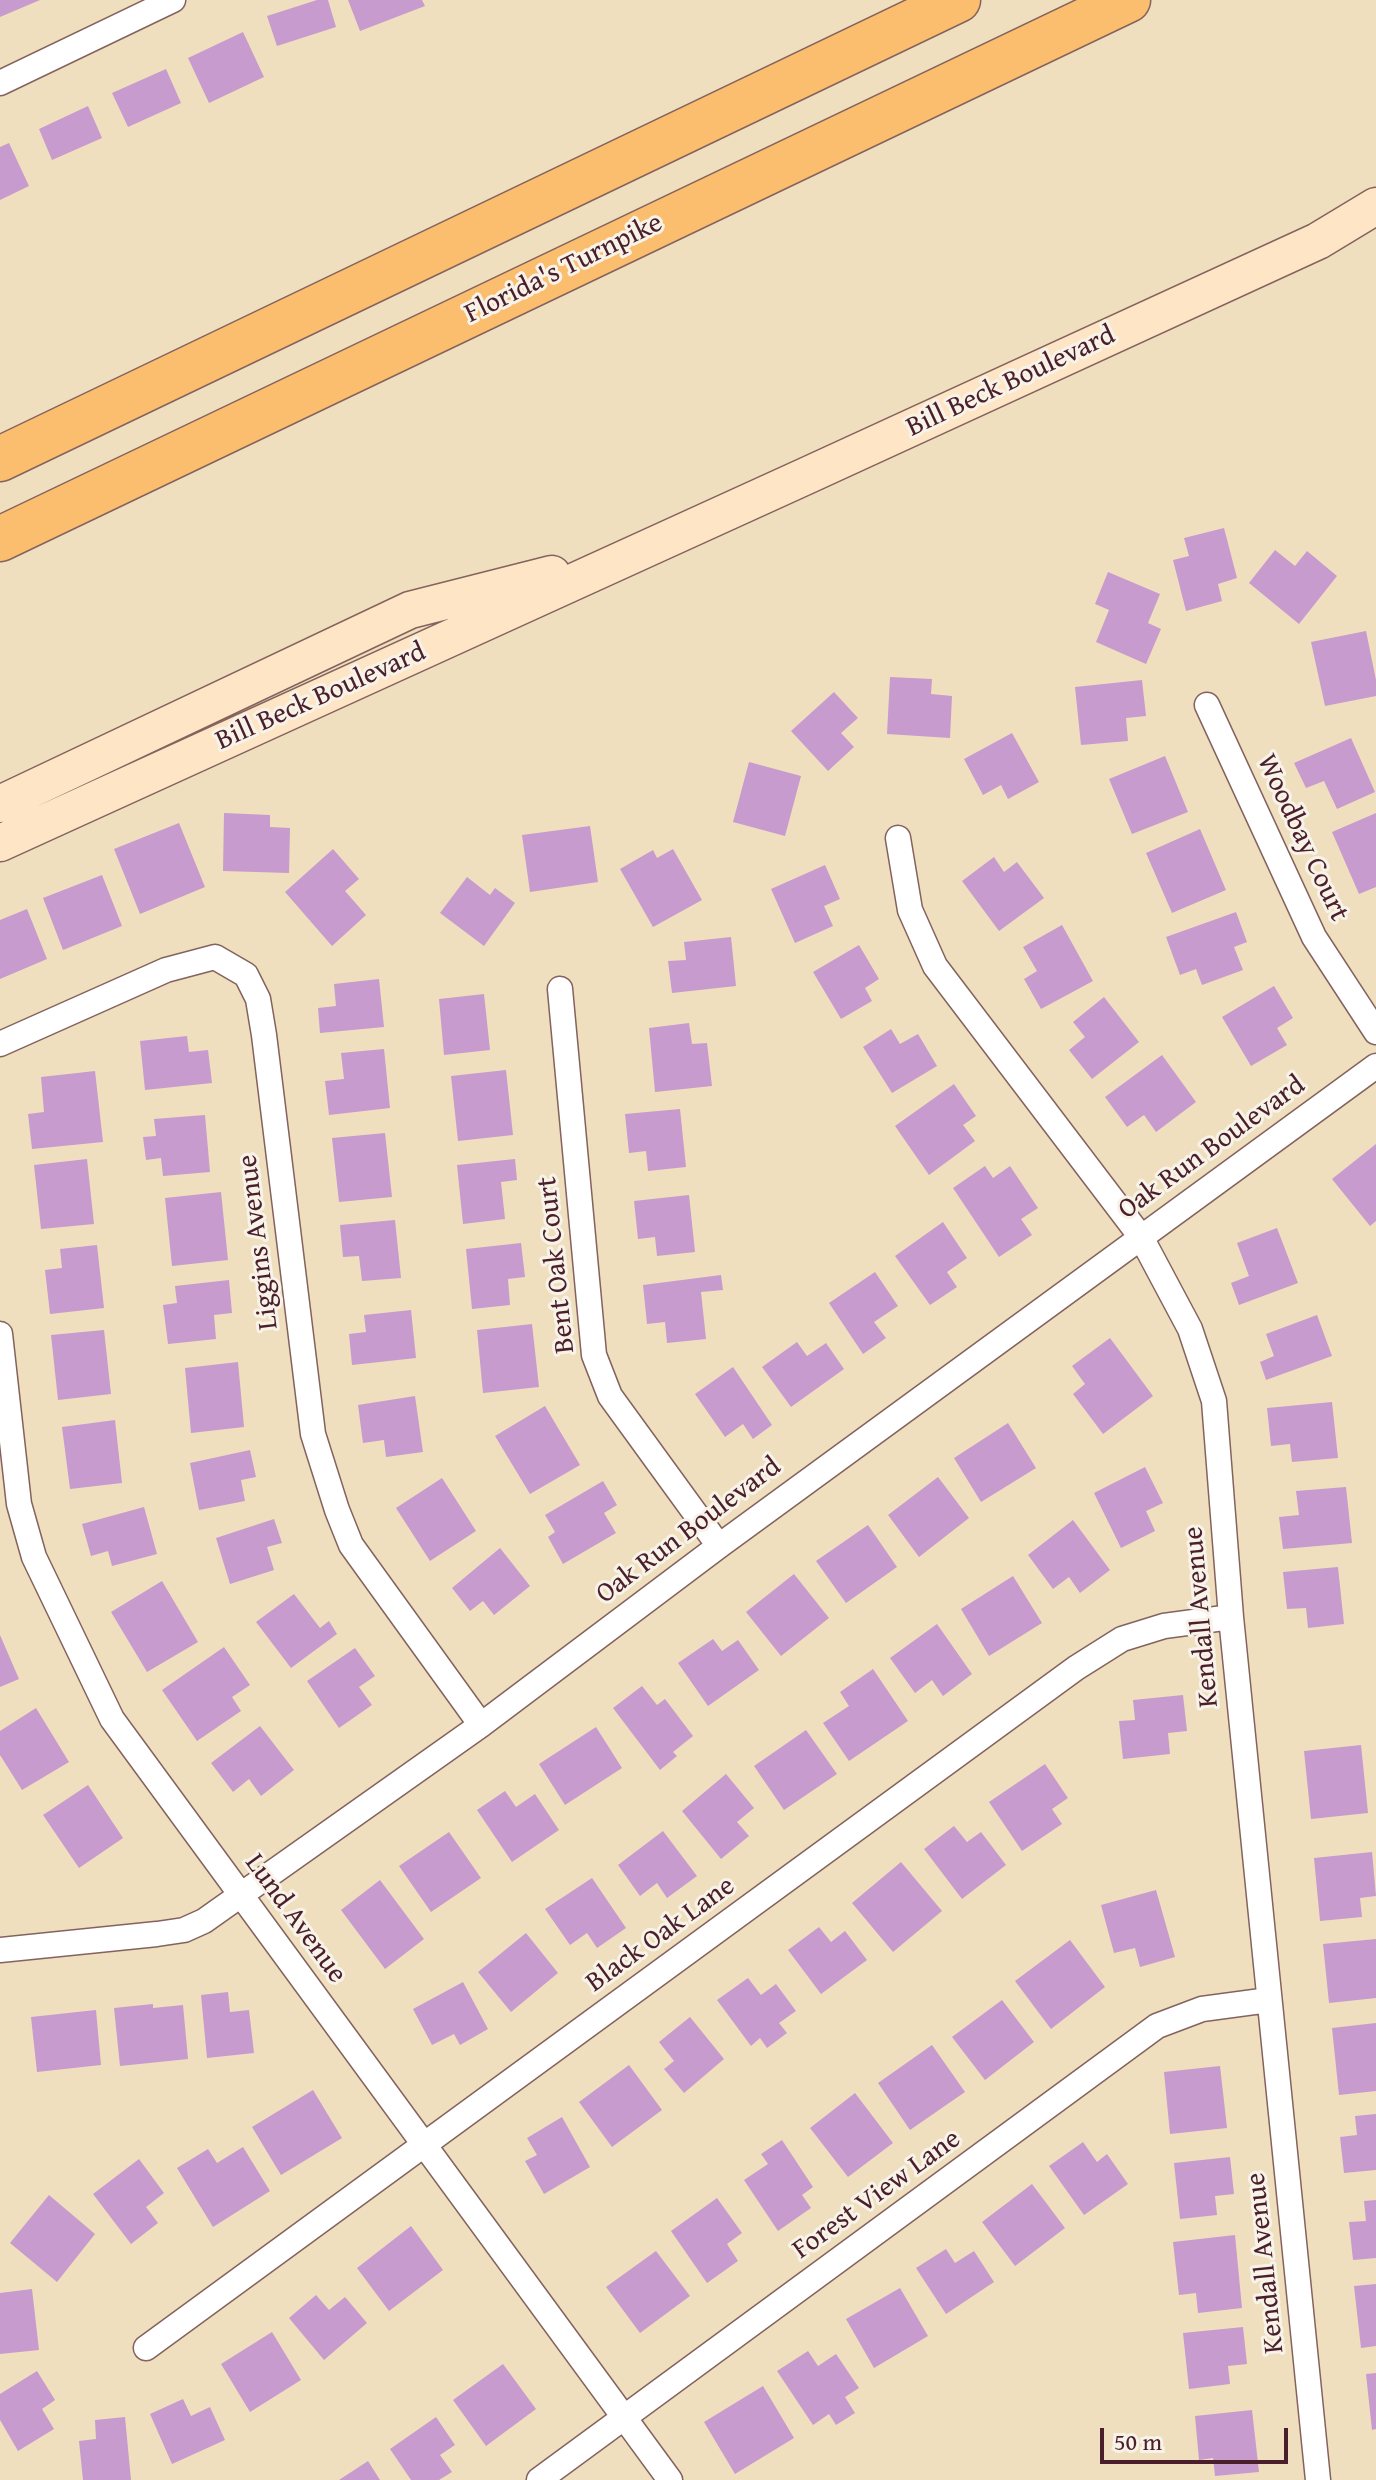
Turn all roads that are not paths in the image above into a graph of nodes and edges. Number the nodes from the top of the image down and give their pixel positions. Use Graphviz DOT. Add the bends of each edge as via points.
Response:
graph roads {
  1 [pos="173,0"];
  2 [pos="958,0"];
  3 [pos="1128,0"];
  4 [pos="123,11"];
  5 [pos="0,83"];
  6 [pos="1376,206"];
  7 [pos="0,459"];
  8 [pos="0,539"];
  9 [pos="643,551"];
  10 [pos="1207,705"];
  11 [pos="0,804"];
  12 [pos="898,838"];
  13 [pos="0,843"];
  14 [pos="560,989"];
  15 [pos="1376,1032"];
  16 [pos="0,1044"];
  17 [pos="1376,1066"];
  18 [pos="1141,1237"];
  19 [pos="0,1334"];
  20 [pos="719,1546"];
  21 [pos="1231,1617"];
  22 [pos="481,1725"];
  23 [pos="241,1896"];
  24 [pos="0,1950"];
  25 [pos="1269,2000"];
  26 [pos="424,2147"];
  27 [pos="146,2348"];
  28 [pos="624,2418"];
  29 [pos="539,2480"];
  30 [pos="670,2480"];
  31 [pos="1318,2480"];
  1 -- 4 [label="street"];
  2 -- 7 [label="highway"];
  3 -- 8 [label="highway, Florida's Turnpike"];
  4 -- 5 [label="street"];
  6 -- 9 [label="street, Bill Beck Boulevard" via="1318,241"];
  9 -- 11 [label="street, Bill Beck Boulevard" via="410,610"];
  9 -- 13 [label="street, Bill Beck Boulevard"];
  10 -- 15 [label="street, Woodbay Court" via="1314,937"];
  12 -- 18 [label="street, Kendall Avenue" via="910,910 935,966"];
  14 -- 20 [label="street, Bent Oak Court" via="594,1355 610,1396"];
  16 -- 22 [label="street, Liggins Avenue" via="166,970 215,957 246,975 258,999 264,1035 313,1434 351,1545"];
  17 -- 18 [label="street, Oak Run Boulevard"];
  18 -- 20 [label="street, Oak Run Boulevard"];
  18 -- 21 [label="street, Kendall Avenue" via="1190,1329 1214,1401"];
  19 -- 23 [label="street, Lund Avenue" via="19,1504 34,1557 112,1719"];
  20 -- 22 [label="street, Oak Run Boulevard"];
  21 -- 25 [label="street, Kendall Avenue"];
  21 -- 26 [label="street, Black Oak Lane" via="1164,1626 1122,1639 1076,1668"];
  22 -- 23 [label="street, Oak Run Boulevard"];
  23 -- 24 [label="street, Oak Run Boulevard" via="184,1930"];
  23 -- 26 [label="street, Lund Avenue"];
  25 -- 28 [label="street, Forest View Lane" via="1202,2009 1157,2026"];
  25 -- 31 [label="street, Kendall Avenue"];
  26 -- 27 [label="street, Black Oak Lane"];
  26 -- 28 [label="street, Lund Avenue"];
  28 -- 29 [label="street, Forest View Lane"];
  28 -- 30 [label="street, Lund Avenue"];
}
